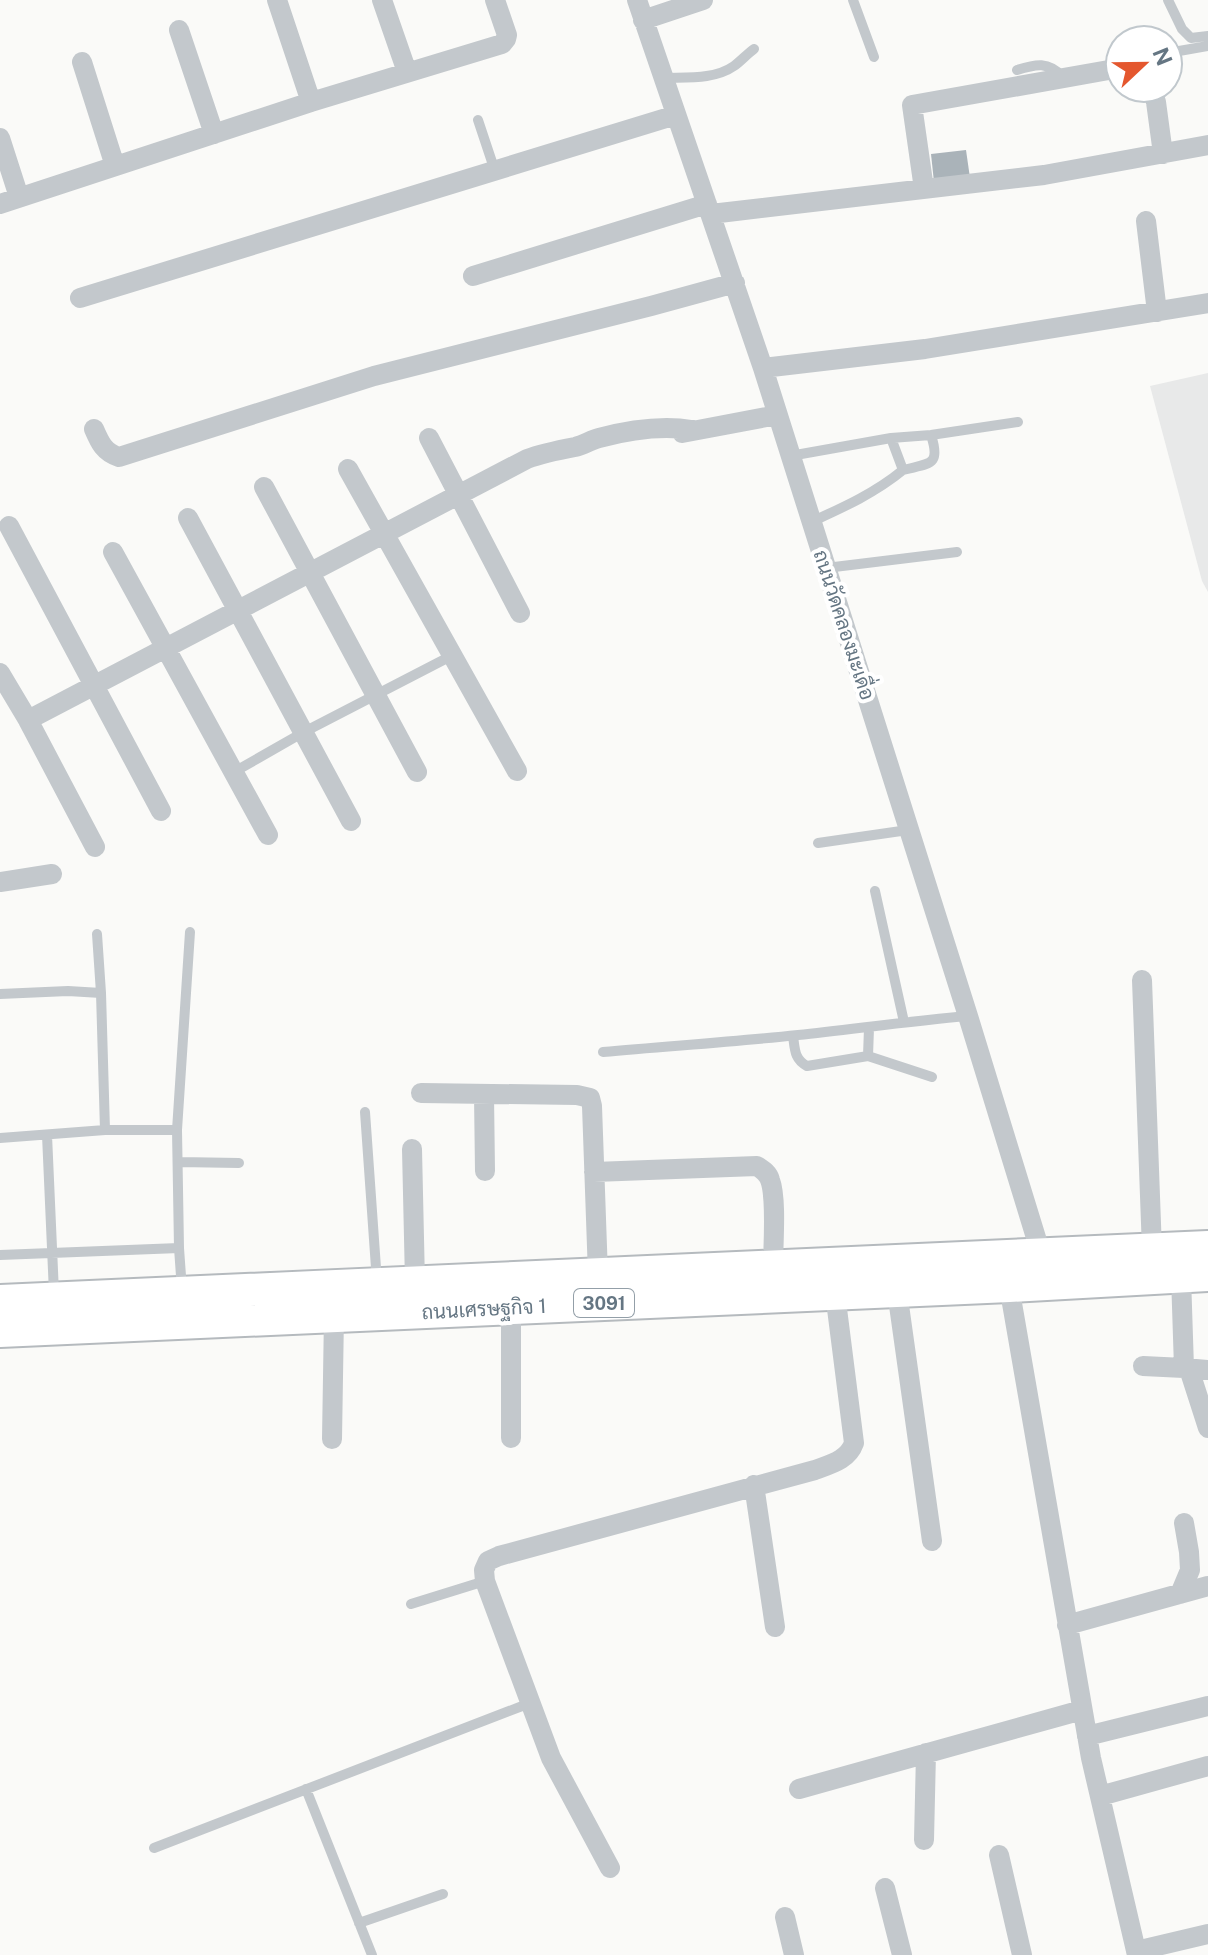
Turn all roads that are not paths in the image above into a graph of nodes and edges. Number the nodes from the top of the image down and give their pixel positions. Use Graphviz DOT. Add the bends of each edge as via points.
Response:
graph roads {
  1 [pos="277,0"];
  2 [pos="382,0"];
  3 [pos="495,0"];
  4 [pos="703,0"];
  5 [pos="853,0"];
  6 [pos="1168,0"];
  7 [pos="640,10"];
  8 [pos="179,30"];
  9 [pos="1208,36"];
  10 [pos="1208,46"];
  11 [pos="754,49"];
  12 [pos="1184,50"];
  13 [pos="874,57"];
  14 [pos="82,62"];
  15 [pos="1017,70"];
  16 [pos="1104,71"];
  17 [pos="407,72"];
  18 [pos="663,78"];
  19 [pos="1065,78"];
  20 [pos="311,102"];
  21 [pos="1156,104"];
  22 [pos="676,115"];
  23 [pos="478,120"];
  24 [pos="214,134"];
  25 [pos="0,138"];
  26 [pos="1208,145"];
  27 [pos="1163,154"];
  28 [pos="115,166"];
  29 [pos="495,171"];
  30 [pos="924,189"];
  31 [pos="10,201"];
  32 [pos="709,209"];
  33 [pos="1146,221"];
  34 [pos="473,276"];
  35 [pos="735,283"];
  36 [pos="80,298"];
  37 [pos="1208,303"];
  38 [pos="1157,312"];
  39 [pos="763,368"];
  40 [pos="777,415"];
  41 [pos="1018,422"];
  42 [pos="94,429"];
  43 [pos="931,435"];
  44 [pos="429,438"];
  45 [pos="891,438"];
  46 [pos="790,456"];
  47 [pos="348,469"];
  48 [pos="903,470"];
  49 [pos="264,487"];
  50 [pos="458,496"];
  51 [pos="188,518"];
  52 [pos="811,522"];
  53 [pos="9,526"];
  54 [pos="385,533"];
  55 [pos="113,552"];
  56 [pos="957,552"];
  57 [pos="826,568"];
  58 [pos="309,573"];
  59 [pos="238,609"];
  60 [pos="520,613"];
  61 [pos="165,649"];
  62 [pos="453,655"];
  63 [pos="0,673"];
  64 [pos="94,686"];
  65 [pos="376,694"];
  66 [pos="28,720"];
  67 [pos="304,732"];
  68 [pos="517,771"];
  69 [pos="234,772"];
  70 [pos="417,772"];
  71 [pos="161,811"];
  72 [pos="351,821"];
  73 [pos="908,830"];
  74 [pos="268,835"];
  75 [pos="818,843"];
  76 [pos="95,847"];
  77 [pos="52,874"];
  78 [pos="0,882"];
  79 [pos="875,891"];
  80 [pos="190,932"];
  81 [pos="97,934"];
  82 [pos="1142,980"];
  83 [pos="101,993"];
  84 [pos="0,994"];
  85 [pos="968,1016"];
  86 [pos="904,1022"];
  87 [pos="869,1028"];
  88 [pos="793,1036"];
  89 [pos="603,1052"];
  90 [pos="868,1056"];
  91 [pos="932,1077"];
  92 [pos="421,1093"];
  93 [pos="484,1095"];
  94 [pos="365,1112"];
  95 [pos="105,1130"];
  96 [pos="177,1130"];
  97 [pos="47,1135"];
  98 [pos="0,1138"];
  99 [pos="412,1149"];
  100 [pos="179,1162"];
  101 [pos="239,1163"];
  102 [pos="485,1171"];
  103 [pos="594,1172"];
  104 [pos="1208,1247"];
  105 [pos="179,1248"];
  106 [pos="1152,1250"];
  107 [pos="52,1253"];
  108 [pos="1041,1254"];
  109 [pos="0,1255"];
  110 [pos="773,1267"];
  111 [pos="598,1275"];
  112 [pos="1195,1275"];
  113 [pos="415,1282"];
  114 [pos="377,1284"];
  115 [pos="1009,1286"];
  116 [pos="897,1291"];
  117 [pos="182,1292"];
  118 [pos="835,1293"];
  119 [pos="55,1298"];
  120 [pos="0,1301"];
  121 [pos="511,1307"];
  122 [pos="334,1315"];
  123 [pos="0,1331"];
  124 [pos="1143,1366"];
  125 [pos="1194,1369"];
  126 [pos="1208,1428"];
  127 [pos="511,1438"];
  128 [pos="332,1439"];
  129 [pos="754,1485"];
  130 [pos="1184,1523"];
  131 [pos="932,1541"];
  132 [pos="485,1581"];
  133 [pos="1208,1586"];
  134 [pos="1180,1594"];
  135 [pos="411,1604"];
  136 [pos="1067,1625"];
  137 [pos="775,1627"];
  138 [pos="530,1703"];
  139 [pos="1208,1706"];
  140 [pos="1082,1710"];
  141 [pos="1087,1736"];
  142 [pos="926,1753"];
  143 [pos="1208,1766"];
  144 [pos="306,1789"];
  145 [pos="799,1789"];
  146 [pos="1100,1796"];
  147 [pos="924,1840"];
  148 [pos="154,1848"];
  149 [pos="999,1855"];
  150 [pos="610,1868"];
  151 [pos="885,1888"];
  152 [pos="443,1894"];
  153 [pos="785,1917"];
  154 [pos="359,1923"];
  155 [pos="1208,1934"];
  156 [pos="1137,1953"];
  157 [pos="372,1955"];
  158 [pos="794,1955"];
  159 [pos="902,1955"];
  160 [pos="1022,1955"];
  1 -- 20 [label="street"];
  2 -- 17 [label="street"];
  3 -- 17 [label="street" via="507,35 502,44"];
  4 -- 7 [label="street"];
  5 -- 13 [label="lane"];
  6 -- 9 [label="lane" via="1191,38"];
  7 -- 18 [label="street, ถนนวัดคลองมะเดื่อ"];
  8 -- 24 [label="street"];
  10 -- 12 [label="lane"];
  11 -- 18 [label="lane" via="722,72"];
  14 -- 28 [label="street"];
  15 -- 19 [label="lane" via="1047,65"];
  16 -- 19 [label="street"];
  17 -- 20 [label="street"];
  18 -- 22 [label="street, ถนนวัดคลองมะเดื่อ"];
  19 -- 30 [label="street" via="912,105"];
  20 -- 24 [label="street"];
  21 -- 27 [label="street"];
  22 -- 29 [label="street"];
  22 -- 32 [label="street, ถนนวัดคลองมะเดื่อ"];
  23 -- 29 [label="lane"];
  24 -- 28 [label="street"];
  25 -- 31 [label="street"];
  26 -- 27 [label="street"];
  27 -- 30 [label="street"];
  28 -- 31 [label="street"];
  29 -- 36 [label="street"];
  30 -- 32 [label="street"];
  32 -- 34 [label="street"];
  32 -- 35 [label="street, ถนนวัดคลองมะเดื่อ"];
  33 -- 38 [label="street"];
  35 -- 39 [label="street, ถนนวัดคลองมะเดื่อ"];
  35 -- 42 [label="street" via="374,376 119,457 102,447"];
  37 -- 38 [label="street"];
  38 -- 39 [label="street"];
  39 -- 40 [label="street, ถนนวัดคลองมะเดื่อ"];
  40 -- 46 [label="street, ถนนวัดคลองมะเดื่อ"];
  40 -- 50 [label="street" via="692,430 661,427 596,438 538,454"];
  41 -- 43 [label="lane"];
  43 -- 45 [label="lane"];
  43 -- 48 [label="lane" via="935,458"];
  44 -- 50 [label="street"];
  45 -- 46 [label="lane"];
  45 -- 48 [label="lane"];
  46 -- 52 [label="street, ถนนวัดคลองมะเดื่อ"];
  47 -- 54 [label="street"];
  48 -- 52 [label="lane" via="858,501"];
  49 -- 58 [label="street"];
  50 -- 54 [label="street"];
  50 -- 60 [label="street"];
  51 -- 59 [label="street"];
  52 -- 57 [label="street, ถนนวัดคลองมะเดื่อ"];
  53 -- 64 [label="street"];
  54 -- 58 [label="street"];
  54 -- 62 [label="street"];
  55 -- 61 [label="street"];
  56 -- 57 [label="lane"];
  57 -- 73 [label="street, ถนนวัดคลองมะเดื่อ"];
  58 -- 59 [label="street"];
  58 -- 65 [label="street"];
  59 -- 61 [label="street"];
  59 -- 67 [label="street"];
  61 -- 64 [label="street"];
  61 -- 69 [label="street"];
  62 -- 65 [label="lane"];
  62 -- 68 [label="street"];
  63 -- 66 [label="street"];
  64 -- 66 [label="street"];
  64 -- 71 [label="street"];
  65 -- 67 [label="lane"];
  65 -- 70 [label="street"];
  66 -- 76 [label="street"];
  67 -- 69 [label="lane"];
  67 -- 72 [label="street"];
  69 -- 74 [label="street"];
  73 -- 75 [label="lane"];
  73 -- 85 [label="street, ถนนวัดคลองมะเดื่อ"];
  77 -- 78 [label="street"];
  79 -- 86 [label="lane"];
  80 -- 96 [label="lane"];
  81 -- 83 [label="lane"];
  82 -- 106 [label="street"];
  83 -- 84 [label="lane"];
  83 -- 95 [label="lane"];
  85 -- 86 [label="lane"];
  85 -- 108 [label="street, ถนนวัดคลองมะเดื่อ"];
  86 -- 87 [label="lane"];
  87 -- 88 [label="lane"];
  87 -- 90 [label="lane"];
  88 -- 89 [label="lane"];
  88 -- 90 [label="lane" via="795,1056 807,1066"];
  90 -- 91 [label="lane"];
  92 -- 93 [label="street"];
  93 -- 102 [label="street"];
  93 -- 103 [label="street" via="590,1098"];
  94 -- 114 [label="lane"];
  95 -- 96 [label="lane"];
  95 -- 97 [label="lane"];
  96 -- 100 [label="lane"];
  97 -- 98 [label="lane"];
  97 -- 107 [label="lane"];
  99 -- 113 [label="street"];
  100 -- 101 [label="lane"];
  100 -- 105 [label="lane"];
  103 -- 110 [label="street" via="757,1166 771,1181"];
  103 -- 111 [label="street"];
  104 -- 106 [label="main road, ถนนเศรษฐกิจ 1 / 3091"];
  105 -- 107 [label="lane"];
  105 -- 117 [label="lane"];
  106 -- 108 [label="main road, ถนนเศรษฐกิจ 1 / 3091"];
  107 -- 109 [label="lane"];
  107 -- 119 [label="lane"];
  108 -- 110 [label="main road, ถนนเศรษฐกิจ 1 / 3091"];
  110 -- 111 [label="main road, ถนนเศรษฐกิจ 1 / 3091"];
  111 -- 113 [label="main road, ถนนเศรษฐกิจ 1 / 3091"];
  112 -- 115 [label="main road, ถนนเศรษฐกิจ 1 / 3091"];
  112 -- 125 [label="street"];
  113 -- 114 [label="main road, ถนนเศรษฐกิจ 1 / 3091"];
  114 -- 117 [label="main road, ถนนเศรษฐกิจ 1 / 3091"];
  115 -- 116 [label="main road, ถนนเศรษฐกิจ 1 / 3091"];
  115 -- 136 [label="street"];
  116 -- 118 [label="main road, ถนนเศรษฐกิจ 1 / 3091"];
  116 -- 131 [label="street"];
  117 -- 119 [label="main road, ถนนเศรษฐกิจ 1 / 3091"];
  118 -- 121 [label="main road, ถนนเศรษฐกิจ 1 / 3091"];
  118 -- 129 [label="street" via="853,1430 851,1451 815,1470"];
  119 -- 120 [label="main road, ถนนเศรษฐกิจ 1 / 3091"];
  121 -- 122 [label="main road, ถนนเศรษฐกิจ 1 / 3091"];
  121 -- 127 [label="street"];
  122 -- 123 [label="main road, ถนนเศรษฐกิจ 1 / 3091"];
  122 -- 128 [label="street"];
  124 -- 125 [label="street"];
  125 -- 126 [label="street"];
  129 -- 132 [label="street" via="499,1556 488,1561"];
  129 -- 137 [label="street"];
  130 -- 134 [label="street" via="1190,1570"];
  132 -- 135 [label="lane"];
  132 -- 138 [label="street"];
  133 -- 134 [label="street"];
  134 -- 136 [label="street"];
  136 -- 140 [label="street"];
  138 -- 144 [label="lane"];
  138 -- 150 [label="street" via="551,1758"];
  139 -- 141 [label="street"];
  140 -- 141 [label="street"];
  140 -- 142 [label="street"];
  141 -- 146 [label="street"];
  142 -- 145 [label="street"];
  142 -- 147 [label="street"];
  143 -- 146 [label="street"];
  144 -- 148 [label="lane"];
  144 -- 154 [label="lane"];
  146 -- 156 [label="street"];
  149 -- 160 [label="street"];
  151 -- 159 [label="street"];
  152 -- 154 [label="lane"];
  153 -- 158 [label="street"];
  154 -- 157 [label="lane"];
  155 -- 156 [label="street"];
}
